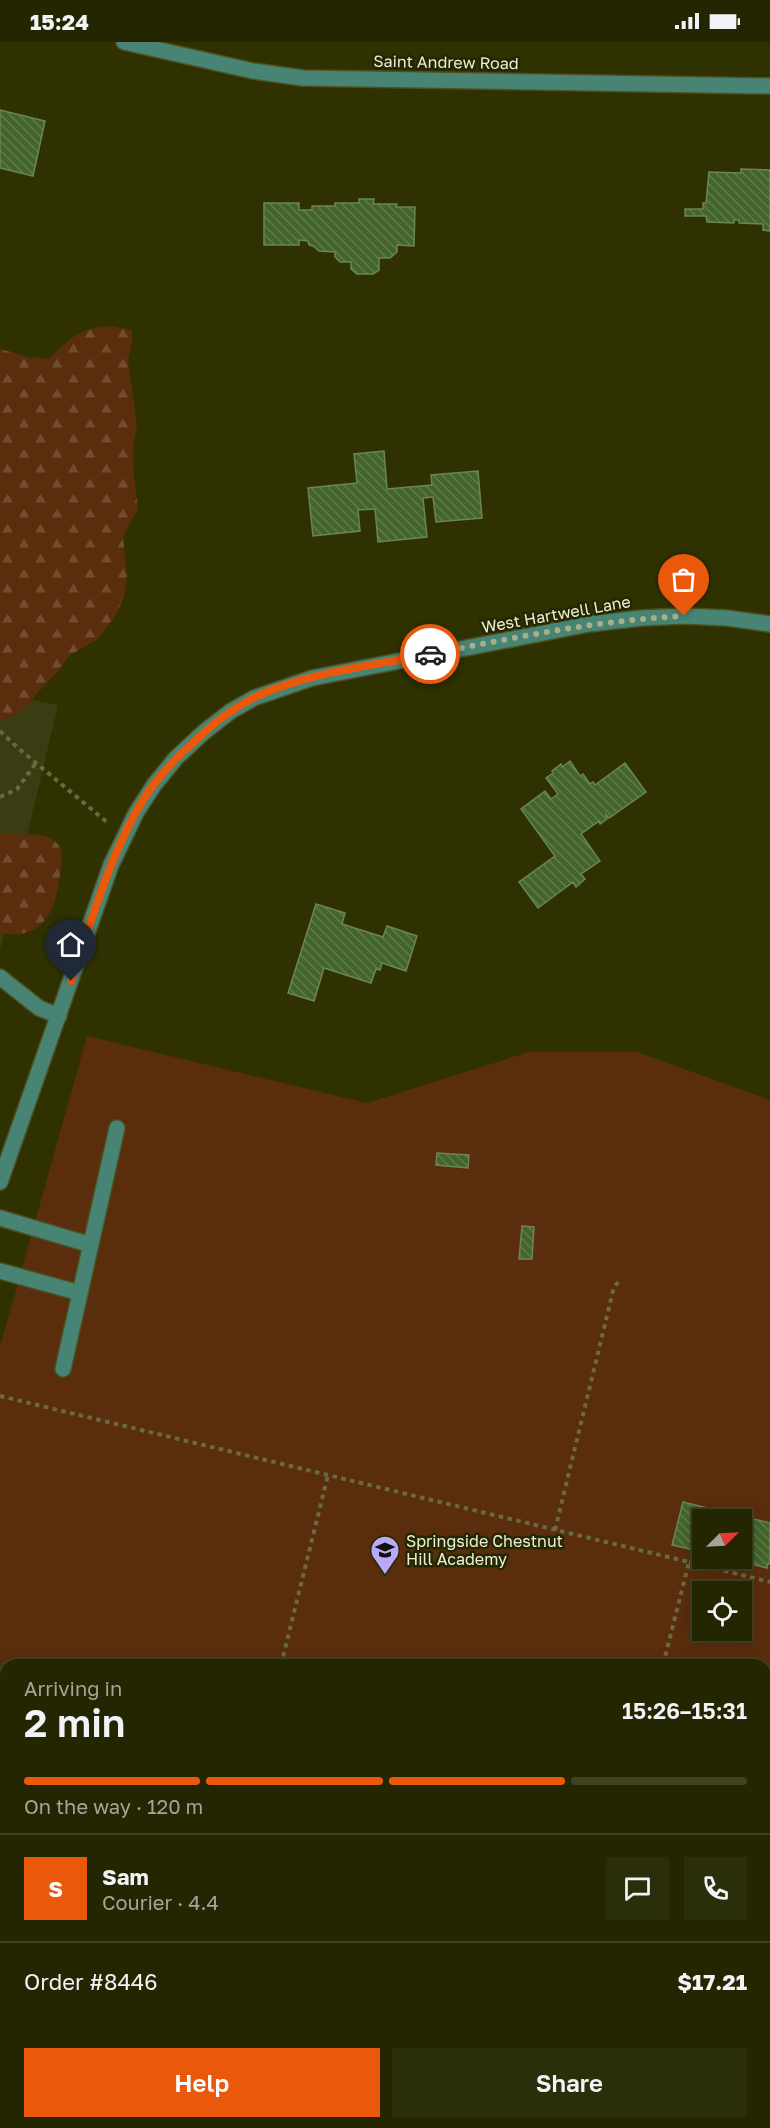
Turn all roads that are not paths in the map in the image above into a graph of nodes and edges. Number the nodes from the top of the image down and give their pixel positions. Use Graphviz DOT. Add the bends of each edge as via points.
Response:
graph roads {
  1 [pos="124,42"];
  2 [pos="151,45"];
  3 [pos="770,86"];
  4 [pos="770,624"];
  5 [pos="0,976"];
  6 [pos="59,1016"];
  7 [pos="117,1128"];
  8 [pos="0,1182"];
  9 [pos="0,1218"];
  10 [pos="91,1245"];
  11 [pos="0,1272"];
  12 [pos="80,1293"];
  13 [pos="63,1369"];
  1 -- 2 [label="street, Saint Andrew Road"];
  2 -- 3 [label="street, Saint Andrew Road" via="253,71 303,78"];
  4 -- 6 [label="street, West Hartwell Lane" via="684,616 589,624 312,678 254,698 231,711 176,758 136,813 111,865"];
  5 -- 6 [label="street" via="39,1008"];
  6 -- 8 [label="street, West Hartwell Lane"];
  7 -- 10 [label="street"];
  9 -- 10 [label="street"];
  10 -- 12 [label="street"];
  11 -- 12 [label="street"];
  12 -- 13 [label="street"];
}
